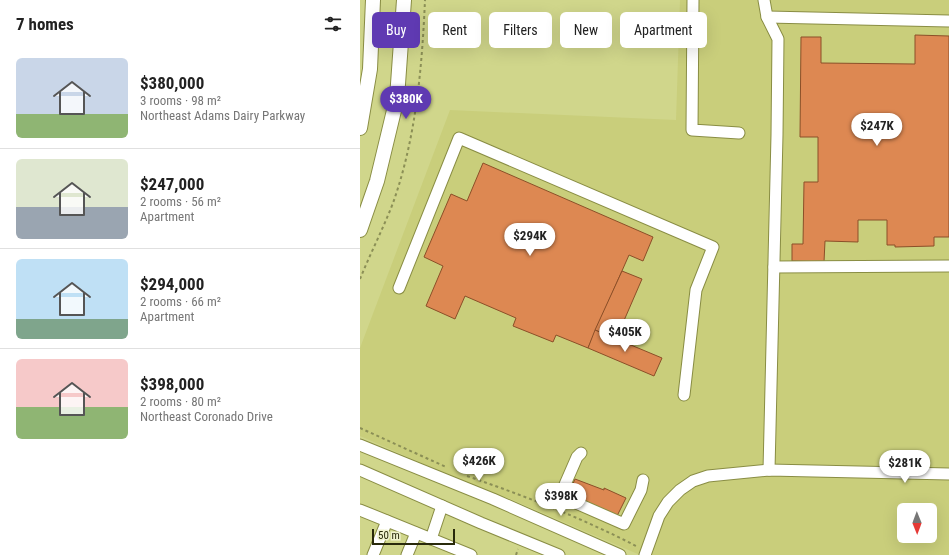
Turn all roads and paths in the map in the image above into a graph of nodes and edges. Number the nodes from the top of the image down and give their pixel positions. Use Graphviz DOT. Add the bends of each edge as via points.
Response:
graph roads {
  1 [pos="373,0"];
  2 [pos="404,0"];
  3 [pos="425,0"];
  4 [pos="693,0"];
  5 [pos="764,0"];
  6 [pos="767,18"];
  7 [pos="949,22"];
  8 [pos="360,128"];
  9 [pos="739,134"];
  10 [pos="360,230"];
  11 [pos="949,266"];
  12 [pos="774,267"];
  13 [pos="360,279"];
  14 [pos="399,288"];
  15 [pos="684,395"];
  16 [pos="360,428"];
  17 [pos="360,445"];
  18 [pos="581,453"];
  19 [pos="449,468"];
  20 [pos="360,470"];
  21 [pos="769,470"];
  22 [pos="463,474"];
  23 [pos="949,474"];
  24 [pos="643,480"];
  25 [pos="442,506"];
  26 [pos="360,510"];
  27 [pos="387,521"];
  28 [pos="416,533"];
  29 [pos="431,539"];
  30 [pos="623,539"];
  31 [pos="373,555"];
  32 [pos="407,555"];
  33 [pos="471,555"];
  34 [pos="559,555"];
  35 [pos="620,555"];
  36 [pos="645,555"];
  1 -- 8 [label="main road" via="370,69"];
  2 -- 10 [label="main road" via="397,98 377,181"];
  3 -- 13 [label="path" via="422,68 406,153 393,203"];
  4 -- 9 [label="street" via="692,130"];
  5 -- 6 [label="street"];
  6 -- 7 [label="street"];
  6 -- 12 [label="street" via="778,39"];
  11 -- 12 [label="street"];
  12 -- 21 [label="street"];
  14 -- 15 [label="street" via="459,138 713,247 696,290"];
  16 -- 19 [label="path"];
  17 -- 35 [label="street" via="493,499"];
  18 -- 24 [label="street" via="576,457 560,496 581,506 624,524 641,490"];
  20 -- 25 [label="street"];
  21 -- 23 [label="street"];
  21 -- 36 [label="street" via="708,476 693,481 668,502 659,516"];
  22 -- 30 [label="path" via="529,498"];
  25 -- 29 [label="street"];
  25 -- 34 [label="street"];
  26 -- 27 [label="street"];
  27 -- 28 [label="street"];
  27 -- 31 [label="street"];
  28 -- 29 [label="street"];
  28 -- 32 [label="street"];
  29 -- 33 [label="street"];
}
